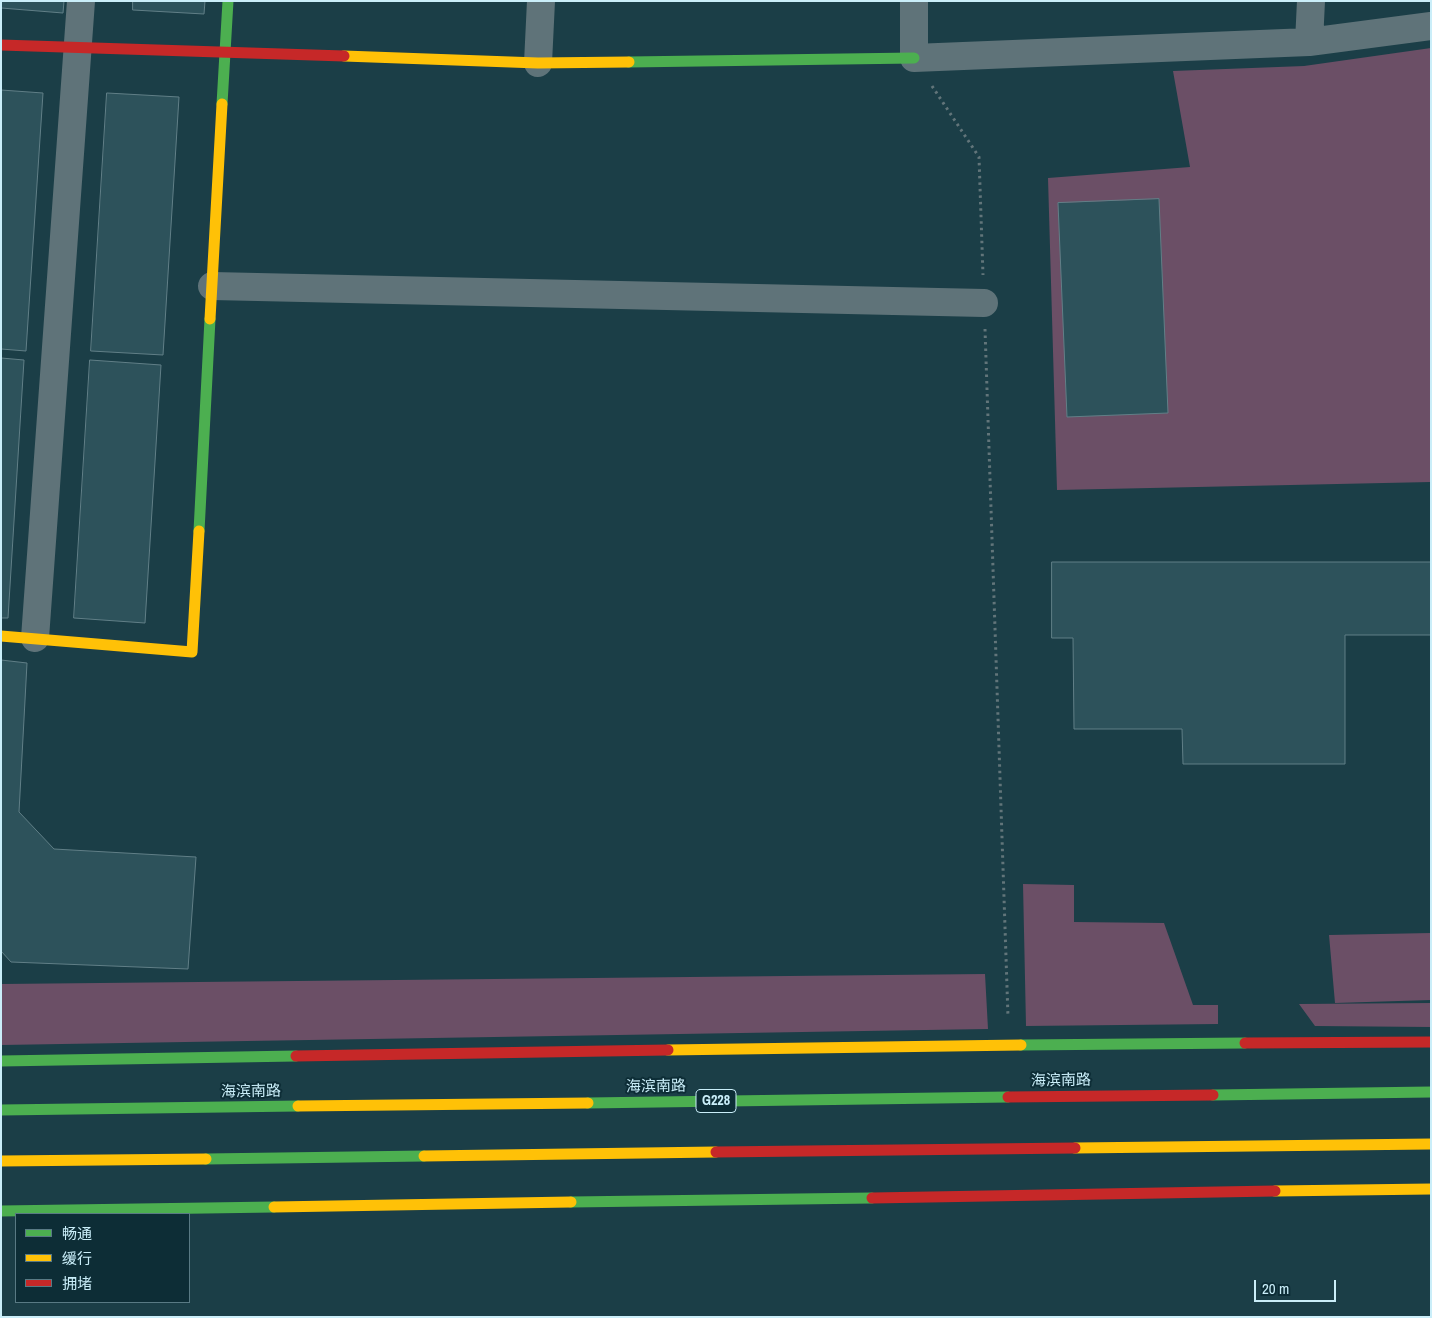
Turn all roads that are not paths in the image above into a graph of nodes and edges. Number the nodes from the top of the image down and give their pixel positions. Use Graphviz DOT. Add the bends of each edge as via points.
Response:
graph roads {
  1 [pos="81,1"];
  2 [pos="228,1"];
  3 [pos="541,1"];
  4 [pos="914,1"];
  5 [pos="1311,1"];
  6 [pos="1431,26"];
  7 [pos="1309,42"];
  8 [pos="1,45"];
  9 [pos="78,48"];
  10 [pos="225,52"];
  11 [pos="914,58"];
  12 [pos="538,63"];
  13 [pos="212,286"];
  14 [pos="984,303"];
  15 [pos="1,636"];
  16 [pos="36,638"];
  17 [pos="1431,1042"];
  18 [pos="1,1061"];
  19 [pos="1431,1092"];
  20 [pos="1,1110"];
  21 [pos="1431,1144"];
  22 [pos="1,1161"];
  23 [pos="1431,1189"];
  24 [pos="1,1211"];
  1 -- 9 [label="street"];
  2 -- 10 [label="main road"];
  3 -- 12 [label="street"];
  4 -- 11 [label="street"];
  5 -- 7 [label="street"];
  6 -- 7 [label="street"];
  7 -- 11 [label="street"];
  8 -- 9 [label="main road"];
  9 -- 10 [label="main road"];
  9 -- 16 [label="street"];
  10 -- 12 [label="main road"];
  10 -- 13 [label="main road"];
  11 -- 12 [label="main road"];
  13 -- 14 [label="street"];
  13 -- 16 [label="main road" via="192,652"];
  15 -- 16 [label="main road"];
  17 -- 18 [label="main road" via="1009,1045"];
  19 -- 20 [label="main road, 海滨南路 / G228"];
  21 -- 22 [label="main road"];
  23 -- 24 [label="main road"];
}
